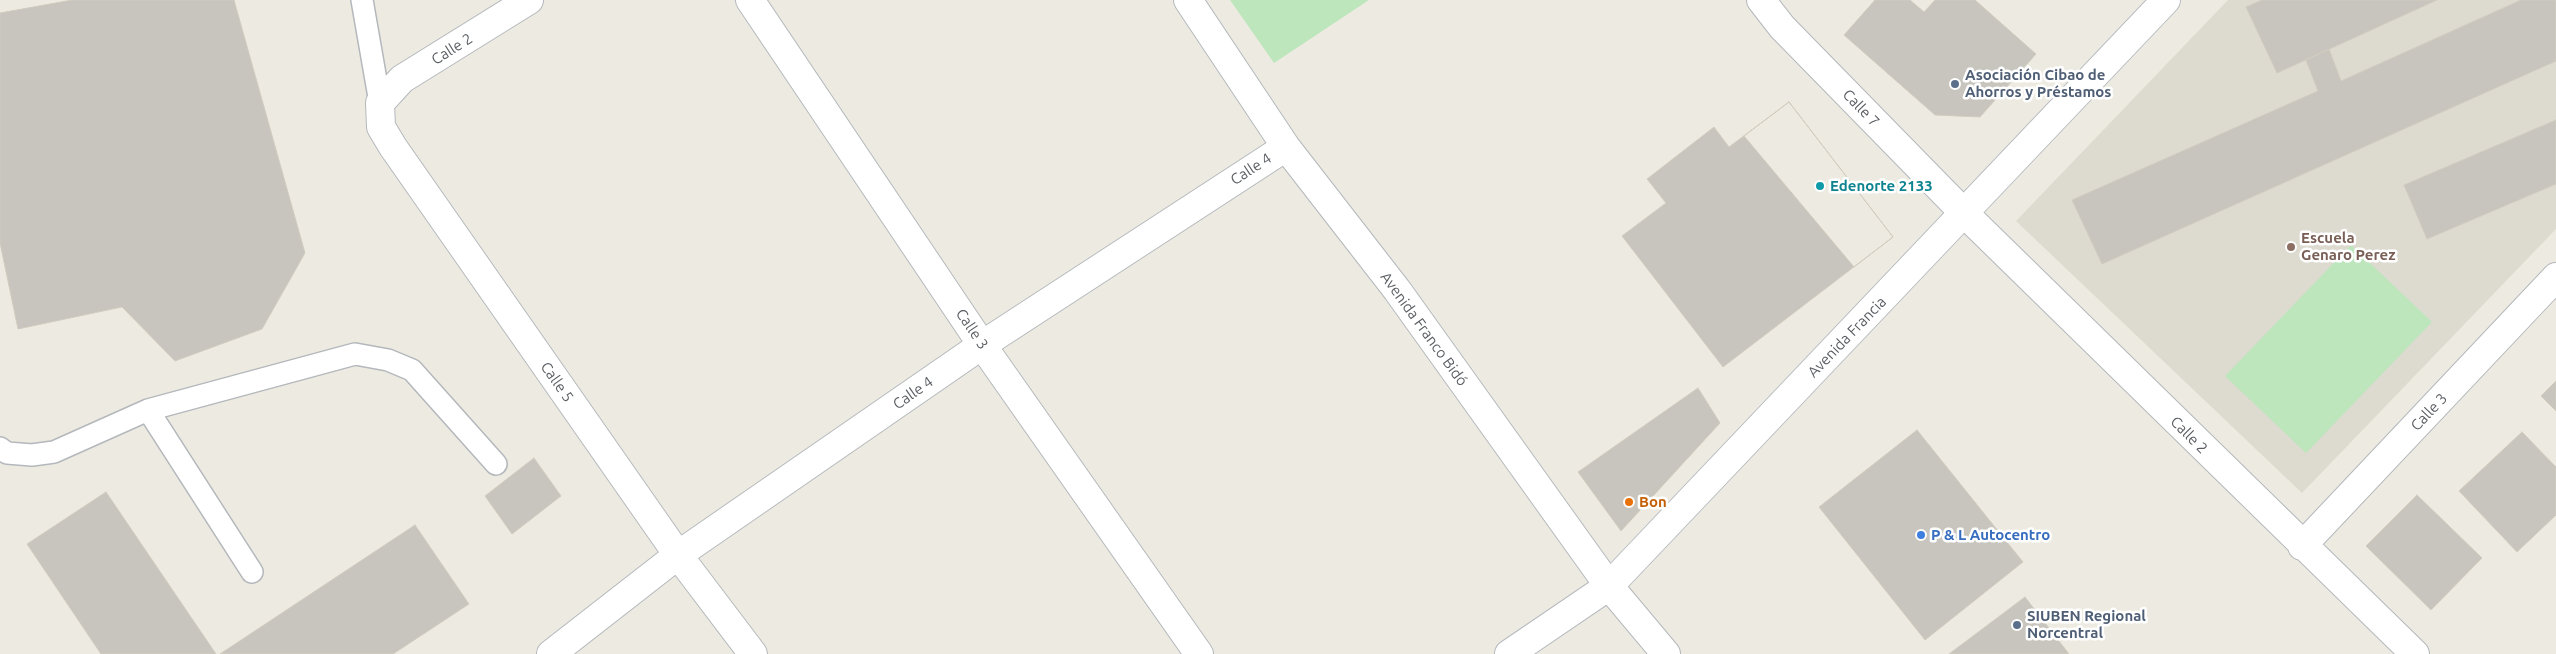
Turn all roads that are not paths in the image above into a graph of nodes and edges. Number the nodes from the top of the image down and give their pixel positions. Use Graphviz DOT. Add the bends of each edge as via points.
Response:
graph roads {
  1 [pos="362,0"];
  2 [pos="529,0"];
  3 [pos="750,0"];
  4 [pos="1188,0"];
  5 [pos="1761,0"];
  6 [pos="2166,0"];
  7 [pos="380,103"];
  8 [pos="1286,146"];
  9 [pos="1965,214"];
  10 [pos="2556,277"];
  11 [pos="982,345"];
  12 [pos="148,410"];
  13 [pos="0,448"];
  14 [pos="496,464"];
  15 [pos="2302,546"];
  16 [pos="678,555"];
  17 [pos="252,572"];
  18 [pos="1609,586"];
  19 [pos="551,654"];
  20 [pos="753,654"];
  21 [pos="1199,654"];
  22 [pos="1509,654"];
  23 [pos="1666,654"];
  24 [pos="2415,654"];
  1 -- 7 [label="lane"];
  2 -- 7 [label="street, Calle 2" via="402,79"];
  3 -- 11 [label="street, Calle 3"];
  4 -- 8 [label="street, Avenida Franco Bidó"];
  5 -- 9 [label="street, Calle 7" via="1782,27"];
  6 -- 9 [label="street, Avenida Francia"];
  7 -- 16 [label="street, Calle 5" via="381,126 393,147"];
  8 -- 11 [label="street, Calle 4"];
  8 -- 18 [label="street, Avenida Franco Bidó" via="1397,290"];
  9 -- 15 [label="street, Calle 2"];
  9 -- 18 [label="street, Avenida Francia"];
  10 -- 15 [label="street, Calle 3"];
  11 -- 16 [label="street, Calle 4"];
  11 -- 21 [label="street, Calle 3"];
  12 -- 13 [label="lane" via="54,452 32,455 7,453"];
  12 -- 14 [label="lane" via="355,354 388,360 412,370"];
  12 -- 17 [label="lane"];
  15 -- 24 [label="street, Calle 2"];
  16 -- 19 [label="street, Calle 4"];
  16 -- 20 [label="street, Calle 5"];
  18 -- 22 [label="street, Avenida Francia"];
  18 -- 23 [label="street, Avenida Franco Bidó"];
}
